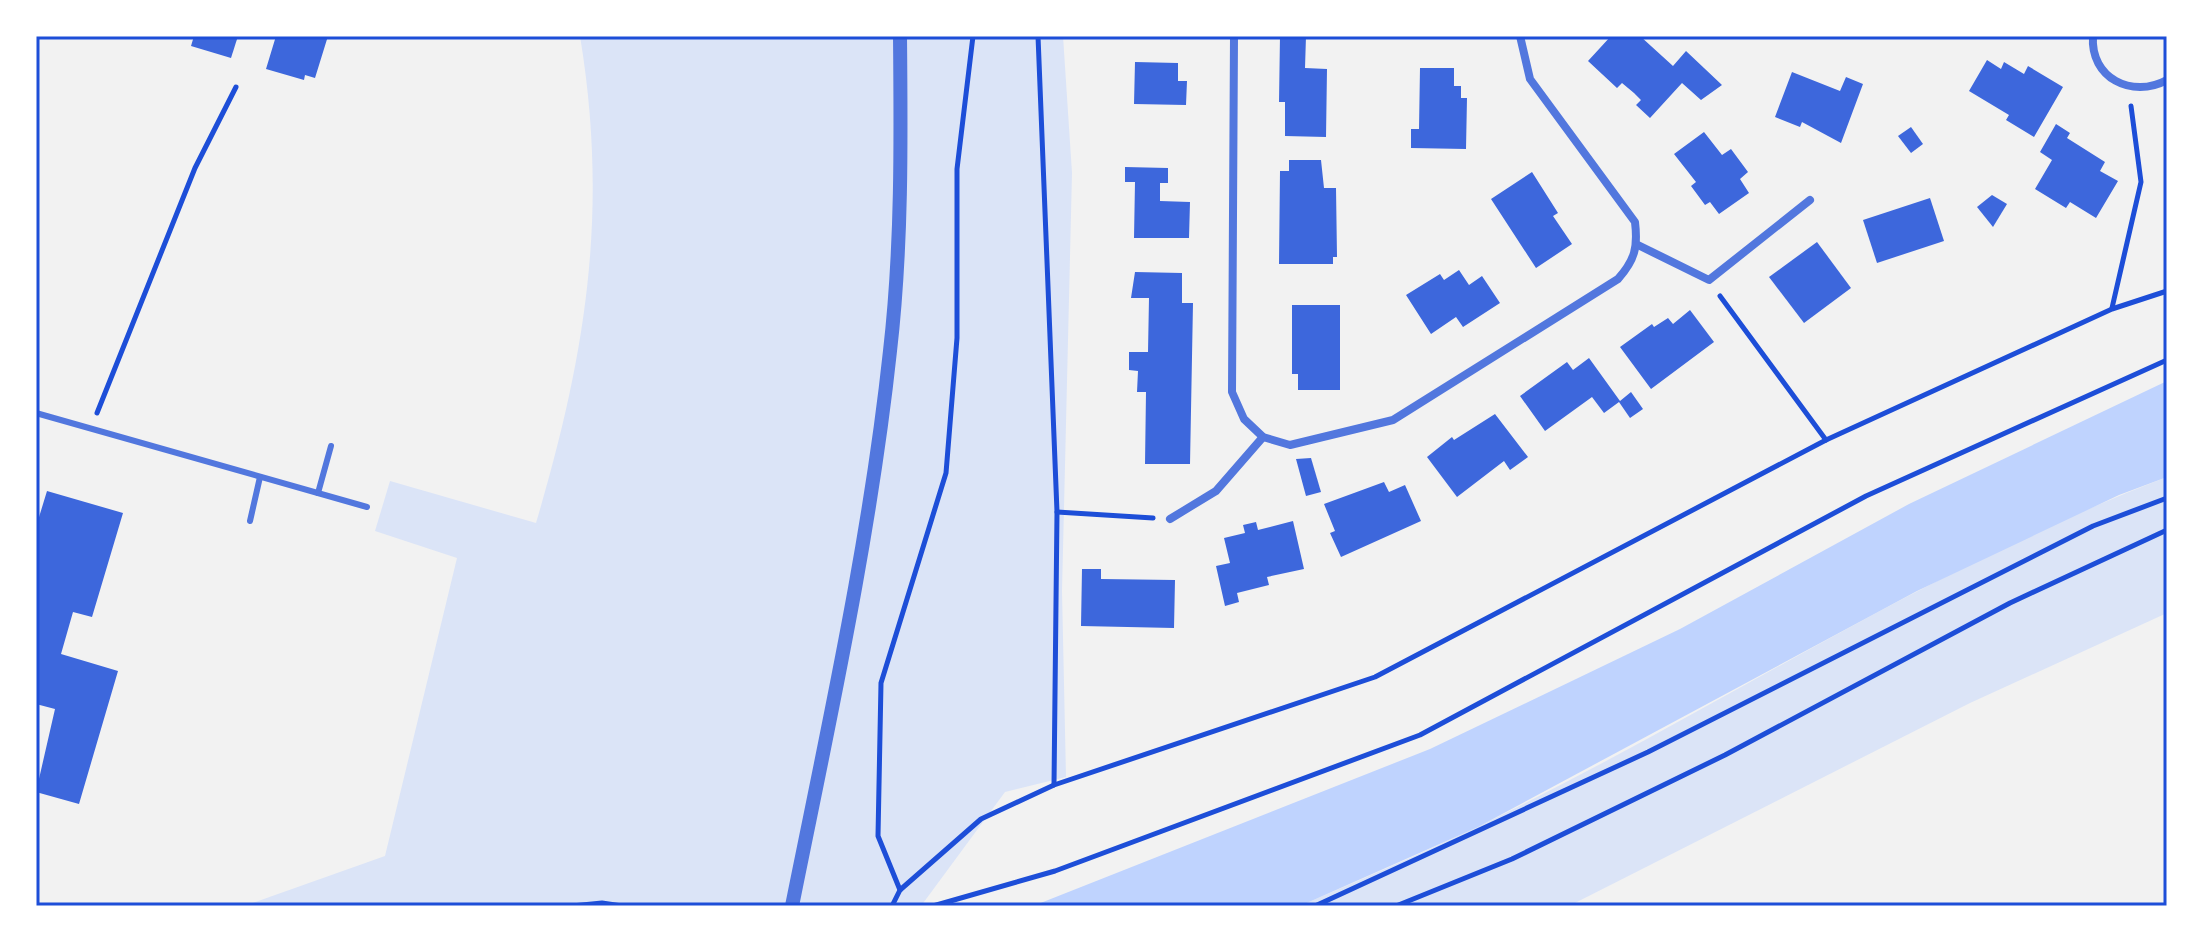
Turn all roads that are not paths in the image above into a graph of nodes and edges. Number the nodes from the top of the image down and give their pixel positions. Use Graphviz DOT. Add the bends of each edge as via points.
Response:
graph roads {
  1 [pos="900,36"];
  2 [pos="1234,36"];
  3 [pos="1520,36"];
  4 [pos="2093,36"];
  5 [pos="2167,80"];
  6 [pos="1810,200"];
  7 [pos="1638,245"];
  8 [pos="36,413"];
  9 [pos="1263,437"];
  10 [pos="331,446"];
  11 [pos="260,477"];
  12 [pos="318,493"];
  13 [pos="367,507"];
  14 [pos="1170,519"];
  15 [pos="250,521"];
  16 [pos="792,905"];
  1 -- 16 [label="street" via="901,151 891,349 862,552"];
  2 -- 9 [label="street" via="1232,392 1244,419"];
  3 -- 7 [label="street" via="1530,79 1635,222"];
  4 -- 5 [label="street" via="2099,66 2110,78 2130,87"];
  6 -- 7 [label="street" via="1709,280"];
  7 -- 9 [label="street" via="1632,264 1618,279 1393,420 1290,445"];
  8 -- 11 [label="lane"];
  9 -- 14 [label="street" via="1216,491"];
  10 -- 12 [label="lane"];
  11 -- 12 [label="lane"];
  11 -- 15 [label="lane"];
  12 -- 13 [label="lane"];
}
